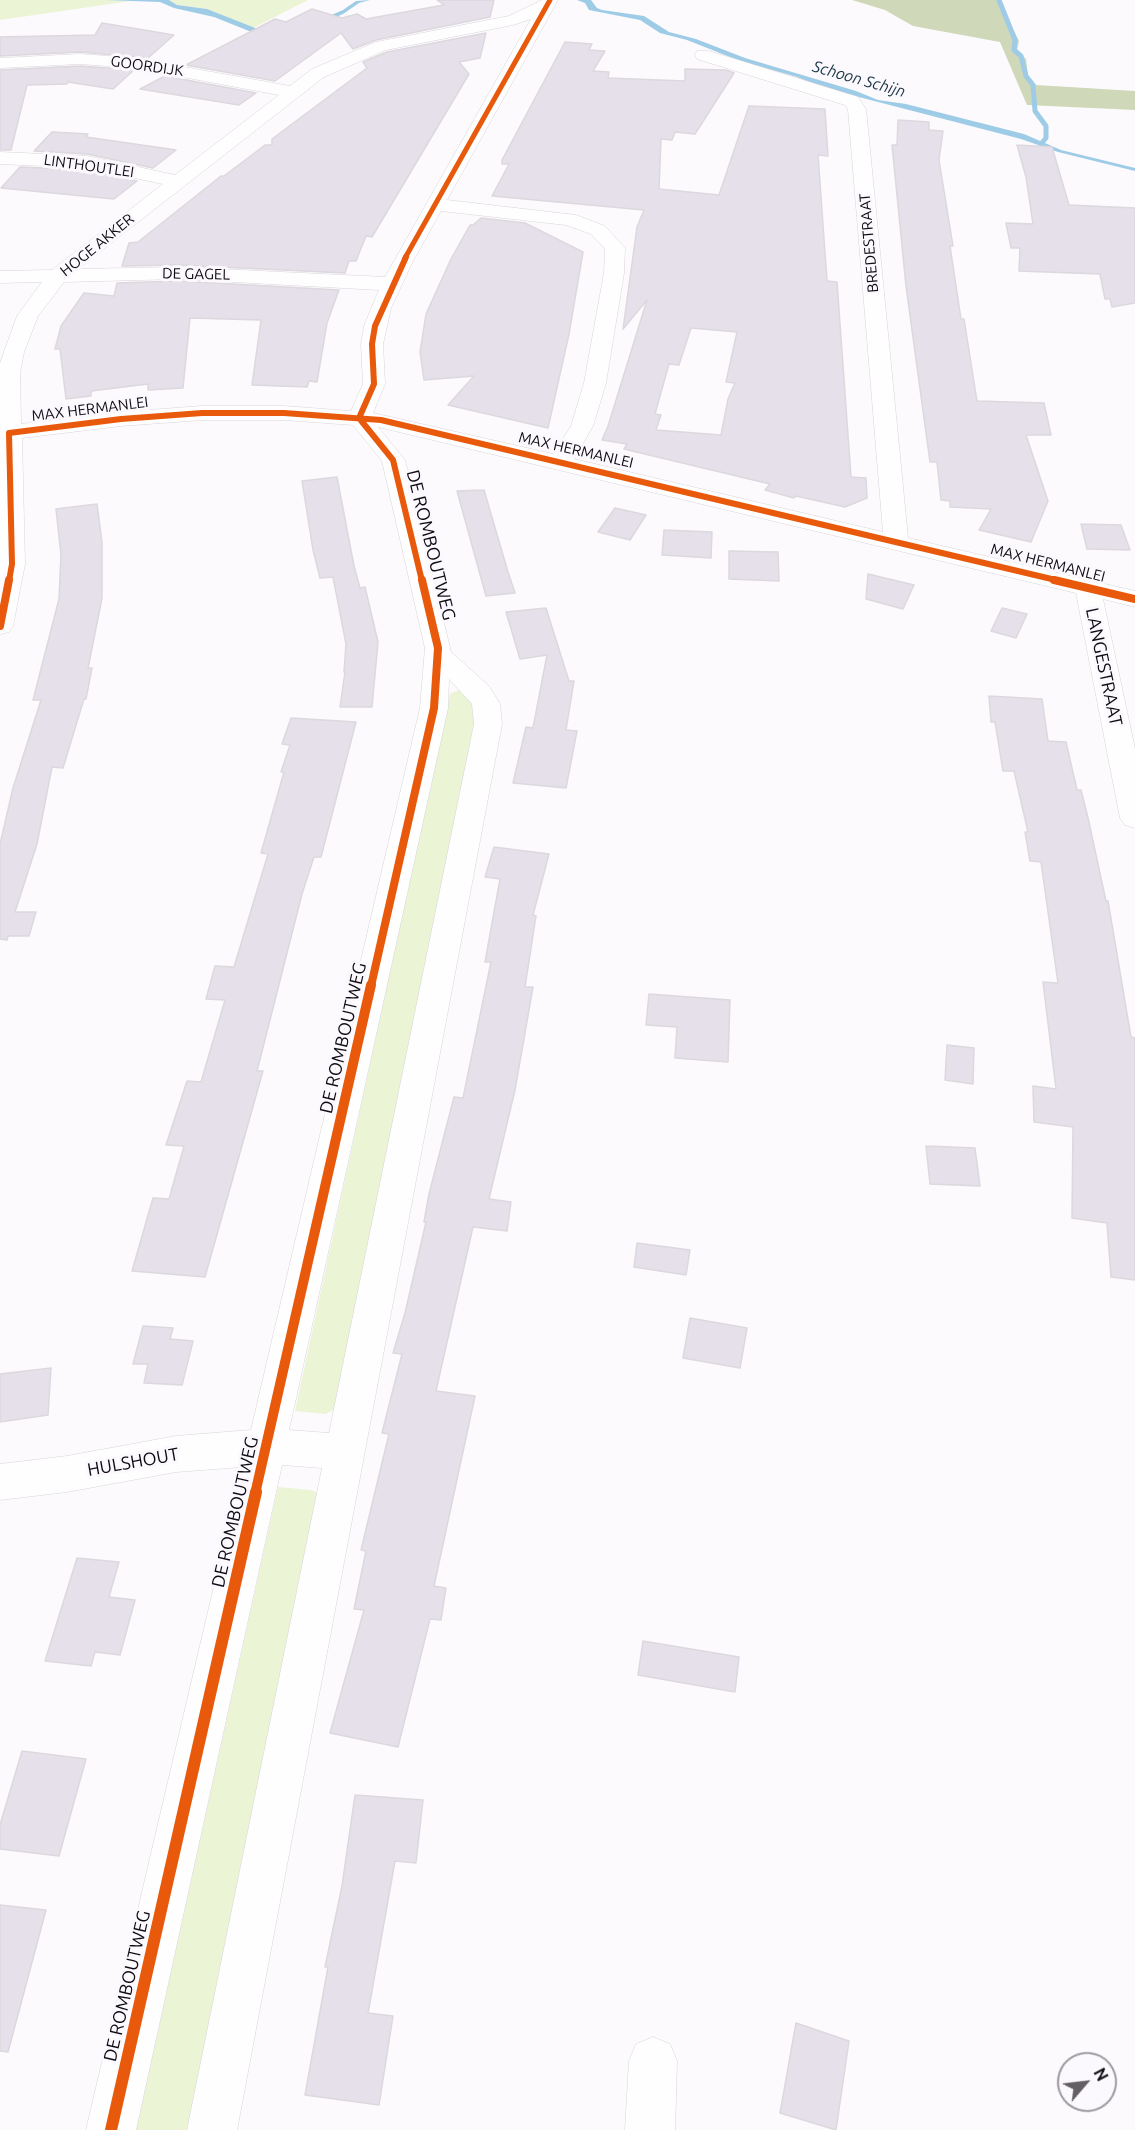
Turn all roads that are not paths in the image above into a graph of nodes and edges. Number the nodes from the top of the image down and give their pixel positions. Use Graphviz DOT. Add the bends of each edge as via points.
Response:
graph roads {
  1 [pos="549,2"];
  2 [pos="446,33"];
  3 [pos="531,35"];
  4 [pos="704,56"];
  5 [pos="0,63"];
  6 [pos="292,92"];
  7 [pos="0,158"];
  8 [pos="177,181"];
  9 [pos="436,205"];
  10 [pos="58,275"];
  11 [pos="0,277"];
  12 [pos="392,284"];
  13 [pos="374,384"];
  14 [pos="359,418"];
  15 [pos="406,426"];
  16 [pos="5,434"];
  17 [pos="393,460"];
  18 [pos="560,462"];
  19 [pos="896,541"];
  20 [pos="1088,587"];
  21 [pos="1135,599"];
  22 [pos="0,626"];
  23 [pos="439,655"];
  24 [pos="1135,818"];
  25 [pos="267,1446"];
  26 [pos="345,1452"];
  27 [pos="0,1482"];
  28 [pos="653,2061"];
  29 [pos="111,2130"];
  30 [pos="212,2130"];
  31 [pos="650,2130"];
  1 -- 2 [label="street, HOGE AKKER" via="513,20"];
  1 -- 3 [label="street"];
  2 -- 3 [label="street, HOGE AKKER" via="515,28"];
  2 -- 6 [label="street, HOGE AKKER" via="360,54 318,73"];
  3 -- 9 [label="street"];
  4 -- 19 [label="street, BREDESTRAAT" via="852,101 857,108"];
  5 -- 6 [label="street, GOORDIJK" via="80,59 135,63"];
  6 -- 8 [label="street, HOGE AKKER"];
  7 -- 8 [label="street, LINTHOUTLEI" via="87,162"];
  8 -- 10 [label="street, HOGE AKKER"];
  9 -- 12 [label="street"];
  9 -- 18 [label="street" via="569,219 598,230 615,248 595,382 582,426"];
  10 -- 11 [label="street, DE GAGEL"];
  10 -- 12 [label="street, DE GAGEL" via="178,273"];
  10 -- 16 [label="street, HOGE AKKER" via="28,316 13,352"];
  12 -- 13 [label="street" via="375,326"];
  13 -- 14 [label="street"];
  13 -- 15 [label="street"];
  14 -- 15 [label="street, MAX HERMANLEI"];
  14 -- 16 [label="street, MAX HERMANLEI" via="284,413 180,414"];
  14 -- 17 [label="street, DE ROMBOUTWEG"];
  15 -- 17 [label="street, DE ROMBOUTWEG"];
  15 -- 18 [label="street, MAX HERMANLEI"];
  16 -- 22 [label="street, HOGE AKKER" via="12,564"];
  17 -- 23 [label="street, DE ROMBOUTWEG"];
  18 -- 19 [label="street, MAX HERMANLEI"];
  19 -- 20 [label="street, MAX HERMANLEI"];
  20 -- 21 [label="street, MAX HERMANLEI"];
  20 -- 24 [label="street, LANGESTRAAT"];
  23 -- 25 [label="street, DE ROMBOUTWEG" via="434,708"];
  23 -- 26 [label="street" via="478,692 486,704 488,724"];
  25 -- 26 [label="street, DE ROMBOUTWEG"];
  25 -- 27 [label="street, HULSHOUT" via="176,1454"];
  25 -- 29 [label="street, DE ROMBOUTWEG"];
  26 -- 30 [label="street"];
  28 -- 31 [label="street"];
}
